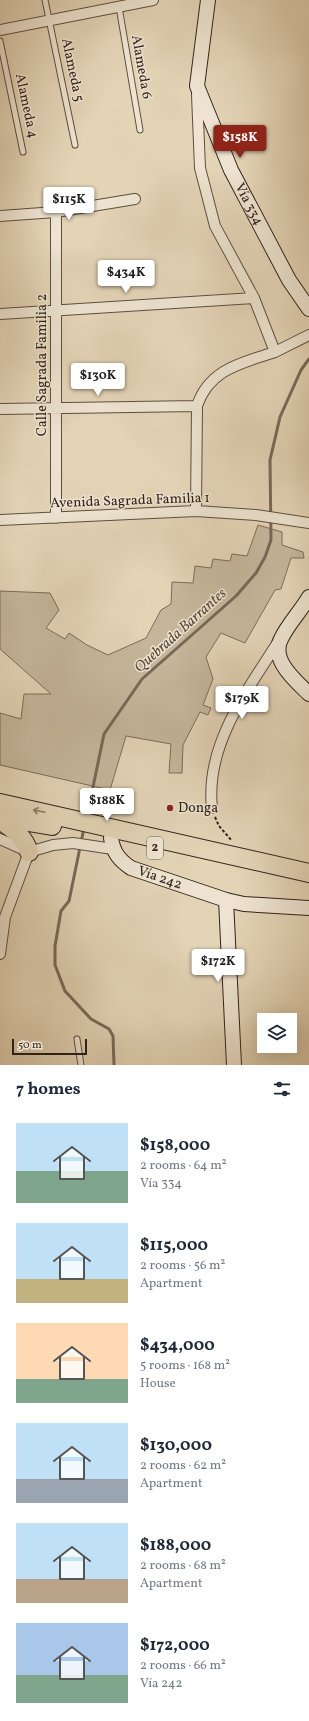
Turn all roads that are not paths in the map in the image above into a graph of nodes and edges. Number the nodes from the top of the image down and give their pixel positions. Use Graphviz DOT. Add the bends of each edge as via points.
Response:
graph roads {
  1 [pos="45,0"];
  2 [pos="208,0"];
  3 [pos="147,1"];
  4 [pos="119,7"];
  5 [pos="49,21"];
  6 [pos="0,30"];
  7 [pos="0,41"];
  8 [pos="197,86"];
  9 [pos="140,130"];
  10 [pos="75,145"];
  11 [pos="23,152"];
  12 [pos="136,199"];
  13 [pos="56,212"];
  14 [pos="0,216"];
  15 [pos="254,298"];
  16 [pos="56,309"];
  17 [pos="309,309"];
  18 [pos="0,314"];
  19 [pos="309,335"];
  20 [pos="275,352"];
  21 [pos="197,406"];
  22 [pos="56,408"];
  23 [pos="0,409"];
  24 [pos="196,511"];
  25 [pos="56,518"];
  26 [pos="0,520"];
  27 [pos="309,523"];
  28 [pos="309,597"];
  29 [pos="280,639"];
  30 [pos="309,694"];
  31 [pos="0,803"];
  32 [pos="212,808"];
  33 [pos="0,817"];
  34 [pos="0,820"];
  35 [pos="0,839"];
  36 [pos="116,839"];
  37 [pos="29,852"];
  38 [pos="309,873"];
  39 [pos="309,885"];
  40 [pos="226,900"];
  41 [pos="309,908"];
  42 [pos="0,954"];
  43 [pos="77,1039"];
  44 [pos="80,1065"];
  45 [pos="234,1065"];
  1 -- 5 [label="lane, Alameda 5"];
  2 -- 8 [label="street, Vía 334"];
  3 -- 4 [label="street"];
  4 -- 5 [label="street"];
  4 -- 9 [label="lane, Alameda 6"];
  5 -- 6 [label="street"];
  5 -- 10 [label="lane, Alameda 5"];
  7 -- 11 [label="lane, Alameda 4"];
  8 -- 15 [label="street" via="200,168 215,226"];
  8 -- 17 [label="street, Vía 334" via="230,170 289,280"];
  12 -- 13 [label="street"];
  13 -- 14 [label="street"];
  13 -- 16 [label="street, Calle Sagrada Familia 2"];
  15 -- 16 [label="street"];
  15 -- 20 [label="street"];
  16 -- 18 [label="street"];
  16 -- 22 [label="street, Calle Sagrada Familia 2"];
  19 -- 20 [label="street"];
  20 -- 21 [label="street" via="219,374 201,392"];
  21 -- 22 [label="street"];
  21 -- 24 [label="street"];
  22 -- 23 [label="street"];
  22 -- 25 [label="street, Calle Sagrada Familia 2"];
  24 -- 25 [label="street, Avenida Sagrada Familia 1"];
  24 -- 27 [label="street, Avenida Sagrada Familia 1" via="256,515"];
  25 -- 26 [label="street, Avenida Sagrada Familia 1"];
  28 -- 29 [label="street"];
  29 -- 30 [label="street" via="282,663"];
  29 -- 32 [label="street" via="233,712 214,773"];
  36 -- 31 [label="highway, 2, one-way"];
  33 -- 36 [label="highway, 2"];
  34 -- 37 [label="highway" via="15,830 26,842"];
  35 -- 37 [label="street"];
  36 -- 37 [label="street" via="53,845"];
  36 -- 38 [label="highway, 2"];
  36 -- 39 [label="highway, 2"];
  36 -- 40 [label="street, Vía 242" via="122,862 131,868"];
  37 -- 42 [label="street" via="5,917"];
  40 -- 41 [label="street, Vía 242" via="244,904"];
  40 -- 45 [label="street"];
  43 -- 44 [label="lane"];
}
